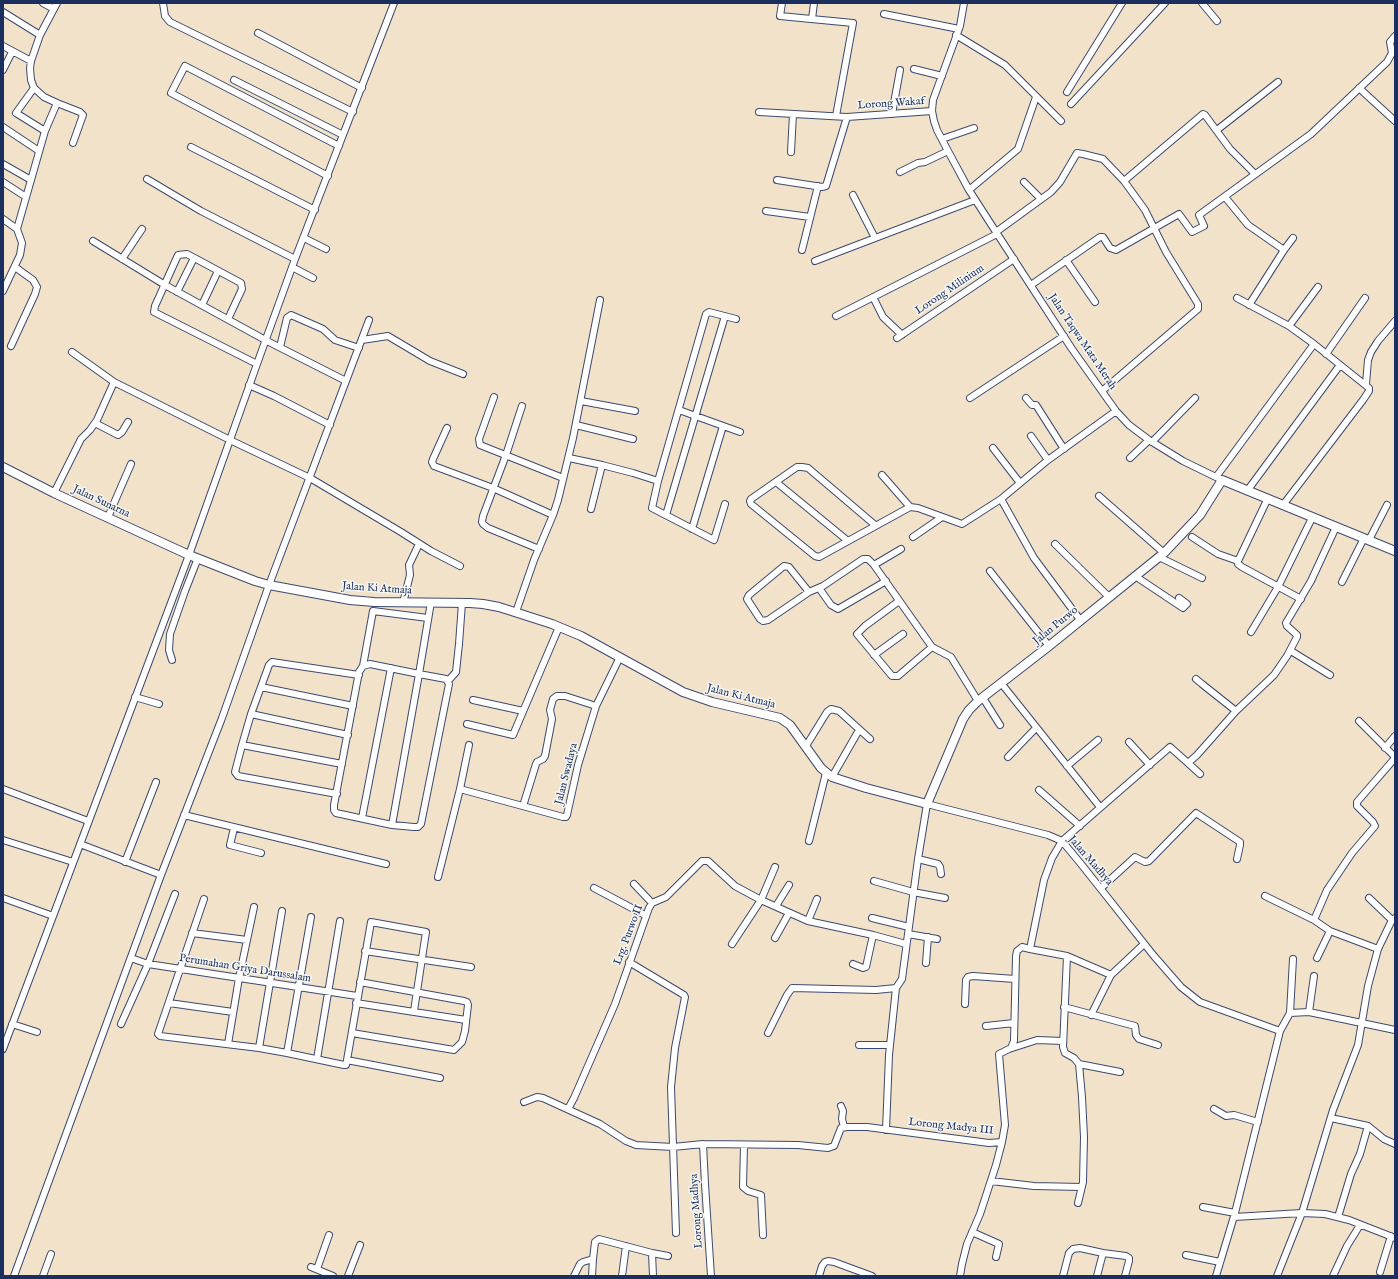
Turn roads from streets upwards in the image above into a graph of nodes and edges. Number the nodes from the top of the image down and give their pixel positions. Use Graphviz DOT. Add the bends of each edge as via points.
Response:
graph roads {
  1 [pos="43,3"];
  2 [pos="57,3"];
  3 [pos="163,3"];
  4 [pos="394,3"];
  5 [pos="782,3"];
  6 [pos="814,3"];
  7 [pos="964,3"];
  8 [pos="1122,3"];
  9 [pos="1165,3"];
  10 [pos="1202,3"];
  11 [pos="54,9"];
  12 [pos="3,12"];
  13 [pos="884,14"];
  14 [pos="812,19"];
  15 [pos="1217,21"];
  16 [pos="957,32"];
  17 [pos="258,33"];
  18 [pos="40,34"];
  19 [pos="1395,36"];
  20 [pos="3,46"];
  21 [pos="12,52"];
  22 [pos="31,61"];
  23 [pos="914,68"];
  24 [pos="3,70"];
  25 [pos="900,70"];
  26 [pos="942,76"];
  27 [pos="234,80"];
  28 [pos="1278,82"];
  29 [pos="34,88"];
  30 [pos="362,88"];
  31 [pos="1358,89"];
  32 [pos="1067,92"];
  33 [pos="1036,97"];
  34 [pos="57,104"];
  35 [pos="1071,104"];
  36 [pos="932,111"];
  37 [pos="353,112"];
  38 [pos="759,112"];
  39 [pos="793,114"];
  40 [pos="892,114"];
  41 [pos="836,116"];
  42 [pos="847,117"];
  43 [pos="1060,121"];
  44 [pos="1395,121"];
  45 [pos="3,127"];
  46 [pos="974,128"];
  47 [pos="1217,130"];
  48 [pos="45,131"];
  49 [pos="343,135"];
  50 [pos="942,139"];
  51 [pos="73,143"];
  52 [pos="339,146"];
  53 [pos="191,147"];
  54 [pos="40,151"];
  55 [pos="948,151"];
  56 [pos="791,152"];
  57 [pos="3,164"];
  58 [pos="900,172"];
  59 [pos="1255,174"];
  60 [pos="328,176"];
  61 [pos="147,179"];
  62 [pos="31,180"];
  63 [pos="778,180"];
  64 [pos="1124,181"];
  65 [pos="3,182"];
  66 [pos="1024,182"];
  67 [pos="818,186"];
  68 [pos="970,190"];
  69 [pos="853,195"];
  70 [pos="26,197"];
  71 [pos="1225,197"];
  72 [pos="1041,199"];
  73 [pos="975,200"];
  74 [pos="314,210"];
  75 [pos="766,211"];
  76 [pos="810,217"];
  77 [pos="3,219"];
  78 [pos="17,229"];
  79 [pos="142,229"];
  80 [pos="1154,229"];
  81 [pos="997,233"];
  82 [pos="305,238"];
  83 [pos="875,238"];
  84 [pos="1293,238"];
  85 [pos="93,241"];
  86 [pos="326,249"];
  87 [pos="802,250"];
  88 [pos="1284,250"];
  89 [pos="194,258"];
  90 [pos="295,258"];
  91 [pos="122,259"];
  92 [pos="1014,259"];
  93 [pos="1066,260"];
  94 [pos="815,261"];
  95 [pos="15,267"];
  96 [pos="294,268"];
  97 [pos="218,271"];
  98 [pos="310,276"];
  99 [pos="165,285"];
  100 [pos="1030,285"];
  101 [pos="1318,287"];
  102 [pos="3,291"];
  103 [pos="177,292"];
  104 [pos="872,297"];
  105 [pos="1237,298"];
  106 [pos="1365,298"];
  107 [pos="600,300"];
  108 [pos="1095,302"];
  109 [pos="1249,304"];
  110 [pos="202,305"];
  111 [pos="725,316"];
  112 [pos="836,316"];
  113 [pos="228,319"];
  114 [pos="736,319"];
  115 [pos="369,320"];
  116 [pos="1395,321"];
  117 [pos="1289,326"];
  118 [pos="1064,336"];
  119 [pos="362,340"];
  120 [pos="267,341"];
  121 [pos="1314,344"];
  122 [pos="11,346"];
  123 [pos="278,346"];
  124 [pos="359,348"];
  125 [pos="72,352"];
  126 [pos="1326,354"];
  127 [pos="257,364"];
  128 [pos="1340,365"];
  129 [pos="463,374"];
  130 [pos="346,381"];
  131 [pos="114,382"];
  132 [pos="1366,384"];
  133 [pos="251,386"];
  134 [pos="1102,391"];
  135 [pos="494,397"];
  136 [pos="970,398"];
  137 [pos="1026,398"];
  138 [pos="1194,398"];
  139 [pos="580,401"];
  140 [pos="522,406"];
  141 [pos="679,410"];
  142 [pos="635,411"];
  143 [pos="1116,411"];
  144 [pos="695,416"];
  145 [pos="128,422"];
  146 [pos="95,423"];
  147 [pos="330,425"];
  148 [pos="576,425"];
  149 [pos="723,426"];
  150 [pos="447,428"];
  151 [pos="740,432"];
  152 [pos="1031,436"];
  153 [pos="633,439"];
  154 [pos="231,441"];
  155 [pos="1151,441"];
  156 [pos="993,448"];
  157 [pos="1064,449"];
  158 [pos="506,455"];
  159 [pos="569,458"];
  160 [pos="1130,458"];
  161 [pos="1048,460"];
  162 [pos="131,464"];
  163 [pos="602,465"];
  164 [pos="3,467"];
  165 [pos="882,475"];
  166 [pos="310,478"];
  167 [pos="563,478"];
  168 [pos="1219,479"];
  169 [pos="658,481"];
  170 [pos="776,482"];
  171 [pos="1020,483"];
  172 [pos="493,488"];
  173 [pos="1247,491"];
  174 [pos="54,493"];
  175 [pos="1099,496"];
  176 [pos="1268,498"];
  177 [pos="1001,499"];
  178 [pos="725,504"];
  179 [pos="1283,505"];
  180 [pos="1387,506"];
  181 [pos="910,507"];
  182 [pos="591,509"];
  183 [pos="553,515"];
  184 [pos="666,515"];
  185 [pos="108,517"];
  186 [pos="942,517"];
  187 [pos="1312,518"];
  188 [pos="875,526"];
  189 [pos="1336,527"];
  190 [pos="692,529"];
  191 [pos="1192,536"];
  192 [pos="913,537"];
  193 [pos="1366,539"];
  194 [pos="848,541"];
  195 [pos="419,544"];
  196 [pos="1055,544"];
  197 [pos="539,549"];
  198 [pos="901,549"];
  199 [pos="1395,551"];
  200 [pos="1162,555"];
  201 [pos="194,556"];
  202 [pos="1238,561"];
  203 [pos="874,565"];
  204 [pos="460,566"];
  205 [pos="990,571"];
  206 [pos="1135,576"];
  207 [pos="1202,578"];
  208 [pos="886,581"];
  209 [pos="1342,582"];
  210 [pos="269,585"];
  211 [pos="1278,587"];
  212 [pos="819,588"];
  213 [pos="809,592"];
  214 [pos="1109,597"];
  215 [pos="1179,598"];
  216 [pos="1301,599"];
  217 [pos="899,601"];
  218 [pos="431,602"];
  219 [pos="404,603"];
  220 [pos="462,603"];
  221 [pos="516,612"];
  222 [pos="428,618"];
  223 [pos="1081,621"];
  224 [pos="559,627"];
  225 [pos="1251,632"];
  226 [pos="903,634"];
  227 [pos="1050,646"];
  228 [pos="932,647"];
  229 [pos="1291,651"];
  230 [pos="874,655"];
  231 [pos="620,658"];
  232 [pos="172,660"];
  233 [pos="363,666"];
  234 [pos="391,668"];
  235 [pos="419,674"];
  236 [pos="359,675"];
  237 [pos="1330,675"];
  238 [pos="1196,679"];
  239 [pos="448,681"];
  240 [pos="1001,683"];
  241 [pos="261,687"];
  242 [pos="137,697"];
  243 [pos="981,699"];
  244 [pos="473,700"];
  245 [pos="159,704"];
  246 [pos="353,706"];
  247 [pos="596,706"];
  248 [pos="1236,710"];
  249 [pos="523,711"];
  250 [pos="251,714"];
  251 [pos="1359,721"];
  252 [pos="467,724"];
  253 [pos="1000,725"];
  254 [pos="1036,728"];
  255 [pos="859,730"];
  256 [pos="348,735"];
  257 [pos="1395,736"];
  258 [pos="870,739"];
  259 [pos="1098,740"];
  260 [pos="1129,742"];
  261 [pos="242,744"];
  262 [pos="469,745"];
  263 [pos="806,746"];
  264 [pos="1385,748"];
  265 [pos="1008,757"];
  266 [pos="1395,758"];
  267 [pos="1188,763"];
  268 [pos="342,764"];
  269 [pos="1150,764"];
  270 [pos="1067,766"];
  271 [pos="1200,774"];
  272 [pos="829,775"];
  273 [pos="156,782"];
  274 [pos="3,789"];
  275 [pos="460,789"];
  276 [pos="1039,790"];
  277 [pos="336,794"];
  278 [pos="928,804"];
  279 [pos="524,806"];
  280 [pos="1100,807"];
  281 [pos="184,815"];
  282 [pos="362,818"];
  283 [pos="88,822"];
  284 [pos="392,825"];
  285 [pos="1080,826"];
  286 [pos="234,828"];
  287 [pos="3,840"];
  288 [pos="809,841"];
  289 [pos="1062,841"];
  290 [pos="82,845"];
  291 [pos="261,853"];
  292 [pos="918,859"];
  293 [pos="1237,859"];
  294 [pos="73,862"];
  295 [pos="125,862"];
  296 [pos="386,864"];
  297 [pos="775,867"];
  298 [pos="940,874"];
  299 [pos="161,875"];
  300 [pos="438,877"];
  301 [pos="874,881"];
  302 [pos="634,884"];
  303 [pos="789,885"];
  304 [pos="594,888"];
  305 [pos="1101,888"];
  306 [pos="914,892"];
  307 [pos="175,894"];
  308 [pos="1265,896"];
  309 [pos="3,898"];
  310 [pos="945,898"];
  311 [pos="1370,898"];
  312 [pos="204,899"];
  313 [pos="817,899"];
  314 [pos="761,900"];
  315 [pos="652,903"];
  316 [pos="776,906"];
  317 [pos="254,907"];
  318 [pos="282,911"];
  319 [pos="789,913"];
  320 [pos="645,915"];
  321 [pos="53,916"];
  322 [pos="311,917"];
  323 [pos="872,918"];
  324 [pos="1394,919"];
  325 [pos="1314,920"];
  326 [pos="340,921"];
  327 [pos="808,921"];
  328 [pos="909,927"];
  329 [pos="1330,930"];
  330 [pos="192,933"];
  331 [pos="873,934"];
  332 [pos="908,934"];
  333 [pos="928,937"];
  334 [pos="775,938"];
  335 [pos="937,939"];
  336 [pos="247,940"];
  337 [pos="732,944"];
  338 [pos="906,944"];
  339 [pos="1144,944"];
  340 [pos="1030,949"];
  341 [pos="1378,949"];
  342 [pos="365,951"];
  343 [pos="1067,956"];
  344 [pos="131,958"];
  345 [pos="1317,958"];
  346 [pos="422,959"];
  347 [pos="1293,959"];
  348 [pos="629,962"];
  349 [pos="146,964"];
  350 [pos="854,964"];
  351 [pos="926,964"];
  352 [pos="471,967"];
  353 [pos="180,969"];
  354 [pos="1111,974"];
  355 [pos="1314,976"];
  356 [pos="239,978"];
  357 [pos="1015,979"];
  358 [pos="360,982"];
  359 [pos="271,983"];
  360 [pos="299,987"];
  361 [pos="896,988"];
  362 [pos="328,991"];
  363 [pos="418,993"];
  364 [pos="357,999"];
  365 [pos="169,1003"];
  366 [pos="965,1004"];
  367 [pos="1064,1007"];
  368 [pos="414,1011"];
  369 [pos="233,1012"];
  370 [pos="1309,1012"];
  371 [pos="1290,1013"];
  372 [pos="1091,1015"];
  373 [pos="466,1020"];
  374 [pos="1014,1023"];
  375 [pos="1362,1023"];
  376 [pos="121,1024"];
  377 [pos="17,1026"];
  378 [pos="986,1026"];
  379 [pos="1395,1030"];
  380 [pos="1280,1031"];
  381 [pos="38,1032"];
  382 [pos="768,1032"];
  383 [pos="352,1033"];
  384 [pos="1063,1041"];
  385 [pos="228,1044"];
  386 [pos="859,1045"];
  387 [pos="890,1045"];
  388 [pos="1158,1045"];
  389 [pos="259,1048"];
  390 [pos="1011,1048"];
  391 [pos="3,1049"];
  392 [pos="287,1053"];
  393 [pos="318,1059"];
  394 [pos="347,1060"];
  395 [pos="1079,1064"];
  396 [pos="1120,1072"];
  397 [pos="440,1078"];
  398 [pos="524,1102"];
  399 [pos="841,1106"];
  400 [pos="568,1109"];
  401 [pos="1214,1109"];
  402 [pos="1331,1118"];
  403 [pos="1258,1122"];
  404 [pos="1368,1126"];
  405 [pos="844,1127"];
  406 [pos="886,1130"];
  407 [pos="1002,1142"];
  408 [pos="704,1144"];
  409 [pos="1395,1144"];
  410 [pos="744,1145"];
  411 [pos="673,1147"];
  412 [pos="991,1181"];
  413 [pos="1082,1187"];
  414 [pos="1078,1203"];
  415 [pos="1203,1207"];
  416 [pos="1302,1212"];
  417 [pos="1235,1215"];
  418 [pos="1338,1217"];
  419 [pos="1360,1225"];
  420 [pos="972,1232"];
  421 [pos="676,1233"];
  422 [pos="764,1234"];
  423 [pos="329,1235"];
  424 [pos="1393,1237"];
  425 [pos="360,1245"];
  426 [pos="626,1246"];
  427 [pos="652,1253"];
  428 [pos="51,1254"];
  429 [pos="1103,1254"];
  430 [pos="1186,1255"];
  431 [pos="668,1256"];
  432 [pos="996,1257"];
  433 [pos="593,1259"];
  434 [pos="1220,1262"];
  435 [pos="1380,1272"];
  436 [pos="326,1275"];
  437 [pos="14,1276"];
  438 [pos="43,1276"];
  439 [pos="333,1276"];
  440 [pos="348,1276"];
  441 [pos="574,1276"];
  442 [pos="592,1276"];
  443 [pos="622,1276"];
  444 [pos="653,1276"];
  445 [pos="711,1276"];
  446 [pos="819,1276"];
  447 [pos="872,1276"];
  448 [pos="960,1276"];
  449 [pos="1062,1276"];
  450 [pos="1097,1276"];
  451 [pos="1125,1276"];
  452 [pos="1216,1276"];
  453 [pos="1277,1276"];
  454 [pos="1333,1276"];
  1 -- 11 [label="street"];
  2 -- 11 [label="street"];
  3 -- 37 [label="street" via="165,16 170,22"];
  4 -- 30 [label="street"];
  5 -- 14 [label="street" via="780,16"];
  6 -- 14 [label="street"];
  7 -- 16 [label="street"];
  8 -- 32 [label="street"];
  9 -- 35 [label="street"];
  10 -- 15 [label="street"];
  11 -- 18 [label="street"];
  12 -- 18 [label="street"];
  13 -- 16 [label="street"];
  14 -- 41 [label="street" via="853,23"];
  16 -- 26 [label="street"];
  16 -- 33 [label="street" via="1005,65"];
  17 -- 30 [label="street"];
  18 -- 22 [label="street"];
  19 -- 31 [label="street" via="1390,42 1392,53 1387,62"];
  20 -- 21 [label="street"];
  21 -- 22 [label="street"];
  21 -- 24 [label="street"];
  22 -- 29 [label="street" via="31,80"];
  23 -- 26 [label="street"];
  25 -- 40 [label="street"];
  26 -- 36 [label="street"];
  27 -- 49 [label="street"];
  28 -- 47 [label="street"];
  29 -- 34 [label="street"];
  29 -- 48 [label="street" via="16,113"];
  30 -- 37 [label="street"];
  31 -- 44 [label="street"];
  31 -- 59 [label="street" via="1311,134"];
  33 -- 43 [label="street"];
  33 -- 68 [label="street" via="1018,149"];
  34 -- 48 [label="street"];
  34 -- 51 [label="street" via="82,114 83,118"];
  36 -- 40 [label="street, Lorong Wakaf"];
  36 -- 50 [label="street, Jalan Taqwa Mata Merah"];
  37 -- 49 [label="street"];
  38 -- 39 [label="street"];
  39 -- 41 [label="street"];
  39 -- 56 [label="street"];
  40 -- 42 [label="street, Lorong Wakaf"];
  41 -- 42 [label="street"];
  42 -- 67 [label="street, Lorong Wakaf" via="828,183 825,187"];
  45 -- 54 [label="street"];
  46 -- 50 [label="street"];
  47 -- 59 [label="street" via="1230,149"];
  47 -- 64 [label="street" via="1203,114"];
  48 -- 54 [label="street"];
  49 -- 52 [label="street"];
  50 -- 55 [label="street, Jalan Taqwa Mata Merah"];
  52 -- 60 [label="street"];
  52 -- 60 [label="street" via="185,66 171,93"];
  53 -- 74 [label="street"];
  54 -- 62 [label="street"];
  55 -- 58 [label="street"];
  55 -- 68 [label="street, Jalan Taqwa Mata Merah"];
  57 -- 62 [label="street"];
  59 -- 71 [label="street"];
  60 -- 74 [label="street"];
  61 -- 90 [label="street" via="201,211"];
  62 -- 70 [label="street"];
  63 -- 67 [label="street"];
  64 -- 72 [label="street" via="1103,159 1077,153 1060,182"];
  64 -- 80 [label="street" via="1145,210"];
  65 -- 70 [label="street"];
  66 -- 72 [label="street"];
  67 -- 76 [label="street"];
  68 -- 73 [label="street, Jalan Taqwa Mata Merah"];
  69 -- 83 [label="street"];
  70 -- 78 [label="street"];
  71 -- 80 [label="street" via="1199,215 1204,226 1192,232 1179,214"];
  71 -- 88 [label="street" via="1248,225"];
  72 -- 81 [label="street"];
  73 -- 81 [label="street, Jalan Taqwa Mata Merah"];
  73 -- 83 [label="street"];
  74 -- 82 [label="street"];
  75 -- 76 [label="street"];
  76 -- 87 [label="street"];
  77 -- 78 [label="street"];
  78 -- 95 [label="street" via="22,248"];
  79 -- 91 [label="street"];
  80 -- 93 [label="street" via="1116,250 1110,248 1103,237 1100,237"];
  80 -- 134 [label="street" via="1198,308"];
  81 -- 92 [label="street, Jalan Taqwa Mata Merah"];
  81 -- 104 [label="street"];
  82 -- 86 [label="street"];
  82 -- 90 [label="street"];
  83 -- 94 [label="street"];
  84 -- 88 [label="street"];
  85 -- 91 [label="street"];
  88 -- 109 [label="street"];
  89 -- 97 [label="street"];
  89 -- 99 [label="street" via="187,254 178,255"];
  89 -- 103 [label="street"];
  90 -- 96 [label="street"];
  91 -- 99 [label="street"];
  92 -- 100 [label="street, Jalan Taqwa Mata Merah"];
  92 -- 104 [label="street, Lorong Milinium" via="899,336 884,319"];
  93 -- 100 [label="street"];
  93 -- 108 [label="street"];
  95 -- 102 [label="street"];
  95 -- 122 [label="street" via="34,280 37,287"];
  96 -- 98 [label="street"];
  96 -- 120 [label="street"];
  97 -- 110 [label="street"];
  97 -- 113 [label="street" via="241,283 242,289"];
  99 -- 103 [label="street"];
  99 -- 127 [label="street" via="154,309 156,314"];
  100 -- 118 [label="street, Jalan Taqwa Mata Merah"];
  101 -- 117 [label="street"];
  103 -- 110 [label="street"];
  104 -- 112 [label="street"];
  105 -- 109 [label="street"];
  106 -- 126 [label="street"];
  107 -- 139 [label="street"];
  109 -- 117 [label="street"];
  110 -- 113 [label="street"];
  111 -- 114 [label="street"];
  111 -- 141 [label="street" via="709,312 706,314"];
  111 -- 144 [label="street"];
  113 -- 120 [label="street"];
  115 -- 119 [label="street"];
  116 -- 132 [label="street" via="1378,341 1368,360"];
  117 -- 121 [label="street"];
  118 -- 134 [label="street, Jalan Taqwa Mata Merah"];
  118 -- 136 [label="street"];
  119 -- 124 [label="street"];
  119 -- 129 [label="street" via="388,336 430,360"];
  120 -- 123 [label="street"];
  120 -- 127 [label="street"];
  121 -- 126 [label="street"];
  121 -- 168 [label="street"];
  123 -- 124 [label="street" via="287,318 291,315 323,329 335,340"];
  123 -- 130 [label="street"];
  124 -- 130 [label="street"];
  125 -- 131 [label="street"];
  126 -- 128 [label="street"];
  127 -- 133 [label="street"];
  128 -- 132 [label="street"];
  128 -- 173 [label="street"];
  130 -- 147 [label="street"];
  131 -- 146 [label="street"];
  131 -- 154 [label="street"];
  132 -- 179 [label="street" via="1369,391"];
  133 -- 147 [label="street"];
  133 -- 154 [label="street"];
  134 -- 143 [label="street, Jalan Taqwa Mata Merah"];
  135 -- 158 [label="street" via="479,441 482,446"];
  137 -- 157 [label="street" via="1036,405"];
  138 -- 155 [label="street"];
  139 -- 142 [label="street"];
  139 -- 148 [label="street"];
  140 -- 158 [label="street"];
  141 -- 144 [label="street"];
  141 -- 169 [label="street"];
  143 -- 155 [label="street, Jalan Taqwa Mata Merah" via="1129,425"];
  143 -- 157 [label="street"];
  144 -- 149 [label="street"];
  144 -- 184 [label="street"];
  145 -- 146 [label="street" via="118,435"];
  146 -- 174 [label="street" via="80,439"];
  147 -- 166 [label="street"];
  148 -- 153 [label="street"];
  148 -- 159 [label="street"];
  149 -- 151 [label="street"];
  149 -- 190 [label="street"];
  150 -- 172 [label="street" via="433,459 434,466"];
  152 -- 161 [label="street"];
  154 -- 166 [label="street"];
  154 -- 201 [label="street"];
  155 -- 160 [label="street"];
  155 -- 168 [label="street, Jalan Taqwa Mata Merah"];
  156 -- 171 [label="street"];
  157 -- 161 [label="street"];
  158 -- 167 [label="street"];
  158 -- 172 [label="street"];
  159 -- 163 [label="street"];
  159 -- 167 [label="street"];
  161 -- 171 [label="street"];
  162 -- 185 [label="street"];
  163 -- 169 [label="street"];
  163 -- 182 [label="street"];
  164 -- 174 [label="street, Jalan Sunarna"];
  165 -- 181 [label="street"];
  166 -- 195 [label="street"];
  166 -- 210 [label="street"];
  167 -- 183 [label="street"];
  168 -- 173 [label="street, Jalan Taqwa Mata Merah"];
  168 -- 200 [label="street, Jalan Purwo" via="1200,515"];
  169 -- 184 [label="street" via="652,508"];
  170 -- 188 [label="street" via="797,467 808,468"];
  170 -- 194 [label="street"];
  170 -- 194 [label="street" via="751,499 751,504 817,557 822,557"];
  171 -- 177 [label="street"];
  172 -- 183 [label="street"];
  172 -- 197 [label="street" via="482,519 483,524"];
  173 -- 176 [label="street, Jalan Taqwa Mata Merah"];
  174 -- 185 [label="street, Jalan Sunarna"];
  175 -- 200 [label="street"];
  176 -- 179 [label="street, Jalan Taqwa Mata Merah"];
  176 -- 202 [label="street"];
  177 -- 186 [label="street" via="964,523 960,524"];
  177 -- 223 [label="street" via="1034,558"];
  178 -- 190 [label="street" via="714,540"];
  179 -- 187 [label="street, Jalan Taqwa Mata Merah"];
  180 -- 193 [label="street"];
  181 -- 186 [label="street"];
  181 -- 188 [label="street"];
  183 -- 197 [label="street"];
  184 -- 190 [label="street"];
  185 -- 201 [label="street, Jalan Sunarna"];
  186 -- 192 [label="street"];
  187 -- 189 [label="street, Jalan Taqwa Mata Merah"];
  187 -- 211 [label="street"];
  188 -- 194 [label="street"];
  189 -- 193 [label="street, Jalan Taqwa Mata Merah"];
  189 -- 216 [label="street"];
  191 -- 202 [label="street" via="1218,554"];
  193 -- 199 [label="street, Jalan Taqwa Mata Merah"];
  193 -- 209 [label="street"];
  195 -- 204 [label="street"];
  195 -- 219 [label="street" via="409,565 410,574"];
  196 -- 214 [label="street"];
  197 -- 221 [label="street"];
  198 -- 203 [label="street"];
  200 -- 206 [label="street, Jalan Purwo"];
  200 -- 207 [label="street"];
  201 -- 210 [label="street, Jalan Ki Atmaja"];
  201 -- 232 [label="street" via="170,634 169,650"];
  201 -- 242 [label="street"];
  202 -- 211 [label="street" via="1242,567"];
  203 -- 208 [label="street"];
  203 -- 212 [label="street" via="868,559 863,559"];
  205 -- 227 [label="street"];
  206 -- 214 [label="street, Jalan Purwo"];
  206 -- 215 [label="street" via="1184,608 1187,604"];
  208 -- 212 [label="street" via="838,609 831,605"];
  208 -- 217 [label="street"];
  210 -- 219 [label="street, Jalan Ki Atmaja" via="350,600"];
  210 -- 281 [label="street" via="222,718"];
  211 -- 216 [label="street"];
  211 -- 225 [label="street"];
  212 -- 213 [label="street"];
  213 -- 213 [label="street" via="790,567 784,566 749,595 748,599 760,619 765,621"];
  214 -- 223 [label="street, Jalan Purwo"];
  216 -- 229 [label="street" via="1286,623 1297,635"];
  217 -- 228 [label="street"];
  217 -- 230 [label="street" via="857,633"];
  218 -- 219 [label="street, Jalan Ki Atmaja"];
  218 -- 220 [label="street, Jalan Ki Atmaja"];
  218 -- 222 [label="street"];
  220 -- 221 [label="street, Jalan Ki Atmaja" via="483,604"];
  220 -- 239 [label="street" via="456,672"];
  221 -- 224 [label="street, Jalan Ki Atmaja"];
  222 -- 233 [label="street" via="373,611"];
  222 -- 235 [label="street"];
  223 -- 227 [label="street, Jalan Purwo"];
  224 -- 231 [label="street, Jalan Ki Atmaja"];
  224 -- 249 [label="street"];
  226 -- 230 [label="street"];
  227 -- 240 [label="street, Jalan Purwo"];
  228 -- 230 [label="street" via="896,676 891,676"];
  228 -- 243 [label="street" via="951,657"];
  229 -- 237 [label="street"];
  229 -- 248 [label="street" via="1274,675"];
  231 -- 247 [label="street, Jalan Swadaya"];
  231 -- 263 [label="street, Jalan Ki Atmaja" via="683,692 712,702 780,718 790,725"];
  233 -- 234 [label="street" via="370,664"];
  233 -- 236 [label="street"];
  234 -- 235 [label="street"];
  234 -- 282 [label="street"];
  235 -- 239 [label="street"];
  235 -- 284 [label="street"];
  236 -- 241 [label="street" via="274,661 269,665"];
  236 -- 246 [label="street"];
  238 -- 248 [label="street"];
  239 -- 284 [label="street" via="421,824 418,827"];
  240 -- 243 [label="street, Jalan Purwo"];
  240 -- 254 [label="street"];
  241 -- 246 [label="street"];
  241 -- 250 [label="street"];
  242 -- 245 [label="street"];
  242 -- 283 [label="street"];
  243 -- 253 [label="street"];
  243 -- 278 [label="street, Jalan Purwo" via="963,719"];
  244 -- 249 [label="street"];
  246 -- 256 [label="street"];
  247 -- 279 [label="street, Jalan Swadaya" via="578,765 567,815 563,818"];
  247 -- 279 [label="street" via="565,696 553,699 549,712 552,719 545,756 536,764"];
  248 -- 267 [label="street"];
  249 -- 252 [label="street" via="513,735"];
  250 -- 256 [label="street"];
  250 -- 261 [label="street"];
  251 -- 264 [label="street"];
  254 -- 265 [label="street"];
  254 -- 270 [label="street"];
  255 -- 258 [label="street"];
  255 -- 263 [label="street" via="839,711 831,709"];
  255 -- 272 [label="street"];
  256 -- 268 [label="street"];
  257 -- 264 [label="street"];
  259 -- 270 [label="street"];
  260 -- 269 [label="street"];
  261 -- 268 [label="street"];
  261 -- 277 [label="street" via="235,772 238,776"];
  262 -- 275 [label="street"];
  263 -- 272 [label="street, Jalan Ki Atmaja"];
  264 -- 266 [label="street"];
  266 -- 325 [label="street" via="1357,802 1357,806 1375,826 1327,890"];
  267 -- 269 [label="street" via="1170,747"];
  267 -- 271 [label="street"];
  268 -- 277 [label="street"];
  269 -- 280 [label="street"];
  270 -- 280 [label="street"];
  272 -- 278 [label="street" via="866,788"];
  272 -- 288 [label="street"];
  273 -- 295 [label="street"];
  274 -- 283 [label="street"];
  275 -- 279 [label="street, Jalan Swadaya"];
  275 -- 300 [label="street"];
  276 -- 285 [label="street"];
  277 -- 282 [label="street" via="334,811"];
  278 -- 289 [label="street, Jalan Madhya" via="1048,835"];
  278 -- 292 [label="street"];
  280 -- 285 [label="street"];
  281 -- 286 [label="street"];
  281 -- 299 [label="street"];
  282 -- 284 [label="street"];
  283 -- 290 [label="street"];
  285 -- 289 [label="street"];
  286 -- 291 [label="street" via="230,845"];
  286 -- 296 [label="street"];
  287 -- 294 [label="street"];
  289 -- 305 [label="street, Jalan Madhya"];
  289 -- 340 [label="street" via="1044,880"];
  290 -- 294 [label="street"];
  290 -- 295 [label="street"];
  292 -- 298 [label="street" via="938,864"];
  292 -- 306 [label="street"];
  293 -- 305 [label="street" via="1240,842 1196,813 1149,861 1145,862 1135,857"];
  294 -- 321 [label="street"];
  295 -- 299 [label="street"];
  297 -- 314 [label="street"];
  299 -- 344 [label="street"];
  301 -- 306 [label="street"];
  302 -- 315 [label="street"];
  303 -- 316 [label="street"];
  304 -- 320 [label="street"];
  305 -- 339 [label="street, Jalan Madhya"];
  306 -- 310 [label="street"];
  306 -- 328 [label="street"];
  307 -- 349 [label="street"];
  308 -- 325 [label="street"];
  309 -- 321 [label="street"];
  311 -- 324 [label="street"];
  312 -- 330 [label="street"];
  313 -- 327 [label="street"];
  314 -- 315 [label="street, Lrg. Purwo II" via="735,886 706,860 666,897"];
  314 -- 316 [label="street, Lrg. Purwo II"];
  314 -- 337 [label="street"];
  315 -- 320 [label="street, Lrg. Purwo II"];
  316 -- 319 [label="street, Lrg. Purwo II"];
  317 -- 336 [label="street"];
  318 -- 359 [label="street"];
  319 -- 327 [label="street, Lrg. Purwo II"];
  319 -- 334 [label="street"];
  320 -- 348 [label="street, Lrg. Purwo II"];
  321 -- 377 [label="street"];
  322 -- 360 [label="street"];
  323 -- 328 [label="street"];
  324 -- 341 [label="street"];
  325 -- 329 [label="street"];
  326 -- 362 [label="street"];
  327 -- 331 [label="street, Lrg. Purwo II"];
  328 -- 332 [label="street"];
  329 -- 341 [label="street"];
  329 -- 345 [label="street"];
  330 -- 336 [label="street"];
  330 -- 353 [label="street"];
  331 -- 338 [label="street, Lrg. Purwo II"];
  331 -- 350 [label="street" via="866,967"];
  332 -- 333 [label="street"];
  332 -- 338 [label="street"];
  333 -- 335 [label="street"];
  333 -- 351 [label="street"];
  336 -- 356 [label="street"];
  338 -- 361 [label="street" via="902,979"];
  339 -- 354 [label="street"];
  339 -- 380 [label="street, Jalan Madhya" via="1181,986 1200,1002"];
  340 -- 343 [label="street"];
  340 -- 357 [label="street" via="1022,947 1017,951"];
  341 -- 375 [label="street"];
  342 -- 346 [label="street"];
  342 -- 346 [label="street" via="371,922 426,932"];
  342 -- 358 [label="street"];
  343 -- 354 [label="street"];
  343 -- 367 [label="street"];
  344 -- 349 [label="street, Perumahan Griya Darussalam"];
  344 -- 437 [label="street"];
  346 -- 352 [label="street"];
  346 -- 363 [label="street"];
  347 -- 371 [label="street"];
  348 -- 400 [label="street, Lrg. Purwo II" via="615,1004"];
  348 -- 411 [label="street" via="685,996 672,1070"];
  349 -- 353 [label="street, Perumahan Griya Darussalam"];
  349 -- 376 [label="street"];
  353 -- 356 [label="street, Perumahan Griya Darussalam"];
  353 -- 365 [label="street"];
  354 -- 372 [label="street"];
  355 -- 370 [label="street"];
  356 -- 359 [label="street, Perumahan Griya Darussalam"];
  356 -- 369 [label="street"];
  357 -- 366 [label="street" via="968,977"];
  357 -- 374 [label="street"];
  358 -- 363 [label="street"];
  358 -- 364 [label="street"];
  359 -- 360 [label="street, Perumahan Griya Darussalam"];
  359 -- 389 [label="street"];
  360 -- 362 [label="street, Perumahan Griya Darussalam"];
  360 -- 392 [label="street"];
  361 -- 382 [label="street" via="792,988"];
  361 -- 387 [label="street"];
  362 -- 364 [label="street, Perumahan Griya Darussalam"];
  362 -- 393 [label="street"];
  363 -- 368 [label="street"];
  363 -- 373 [label="street" via="467,1002"];
  364 -- 368 [label="street, Perumahan Griya Darussalam"];
  364 -- 383 [label="street"];
  365 -- 369 [label="street"];
  365 -- 385 [label="street" via="159,1035"];
  367 -- 372 [label="street"];
  367 -- 384 [label="street"];
  368 -- 373 [label="street, Perumahan Griya Darussalam"];
  369 -- 385 [label="street"];
  370 -- 371 [label="street"];
  370 -- 375 [label="street"];
  371 -- 380 [label="street"];
  372 -- 388 [label="street" via="1135,1026 1139,1039"];
  373 -- 383 [label="street" via="462,1042 454,1050"];
  374 -- 378 [label="street"];
  374 -- 390 [label="street" via="1014,1041"];
  375 -- 379 [label="street"];
  375 -- 402 [label="street" via="1358,1045"];
  377 -- 381 [label="street"];
  377 -- 391 [label="street"];
  380 -- 403 [label="street"];
  383 -- 394 [label="street"];
  384 -- 390 [label="street" via="1037,1040"];
  384 -- 395 [label="street" via="1065,1053"];
  385 -- 389 [label="street"];
  386 -- 387 [label="street"];
  387 -- 406 [label="street"];
  389 -- 392 [label="street"];
  390 -- 407 [label="street, Lorong Madya III" via="999,1054 1005,1124"];
  392 -- 393 [label="street"];
  393 -- 394 [label="street" via="345,1065"];
  394 -- 397 [label="street"];
  395 -- 396 [label="street"];
  395 -- 413 [label="street" via="1085,1153"];
  398 -- 400 [label="street" via="537,1097"];
  399 -- 405 [label="street"];
  400 -- 411 [label="street" via="600,1124 631,1144"];
  401 -- 403 [label="street" via="1226,1116 1234,1115"];
  402 -- 404 [label="street"];
  402 -- 416 [label="street"];
  403 -- 417 [label="street"];
  404 -- 409 [label="street"];
  404 -- 418 [label="street"];
  405 -- 406 [label="street, Lorong Madya III"];
  405 -- 410 [label="street" via="841,1128 834,1146 828,1148"];
  406 -- 407 [label="street, Lorong Madya III" via="989,1143"];
  407 -- 412 [label="street"];
  408 -- 410 [label="street"];
  408 -- 411 [label="street"];
  408 -- 445 [label="street, Lorong Madhya"];
  410 -- 422 [label="street" via="743,1187 761,1195"];
  411 -- 421 [label="street"];
  412 -- 413 [label="street" via="1034,1186"];
  412 -- 420 [label="street"];
  413 -- 414 [label="street"];
  415 -- 417 [label="street"];
  416 -- 417 [label="street"];
  416 -- 418 [label="street"];
  416 -- 453 [label="street"];
  417 -- 434 [label="street"];
  418 -- 419 [label="street"];
  419 -- 424 [label="street"];
  419 -- 454 [label="street"];
  420 -- 432 [label="street" via="999,1244"];
  420 -- 448 [label="street"];
  423 -- 436 [label="street" via="314,1268"];
  424 -- 435 [label="street"];
  425 -- 440 [label="street"];
  426 -- 427 [label="street"];
  426 -- 433 [label="street" via="596,1240"];
  426 -- 443 [label="street"];
  427 -- 431 [label="street"];
  427 -- 444 [label="street"];
  428 -- 438 [label="street"];
  429 -- 449 [label="street" via="1080,1248 1073,1249"];
  429 -- 450 [label="street"];
  429 -- 451 [label="street" via="1126,1256 1128,1258"];
  430 -- 434 [label="street"];
  433 -- 441 [label="street" via="580,1264"];
  433 -- 442 [label="street"];
  434 -- 452 [label="street"];
  436 -- 439 [label="street"];
  446 -- 447 [label="street" via="822,1266 828,1261"];
}
